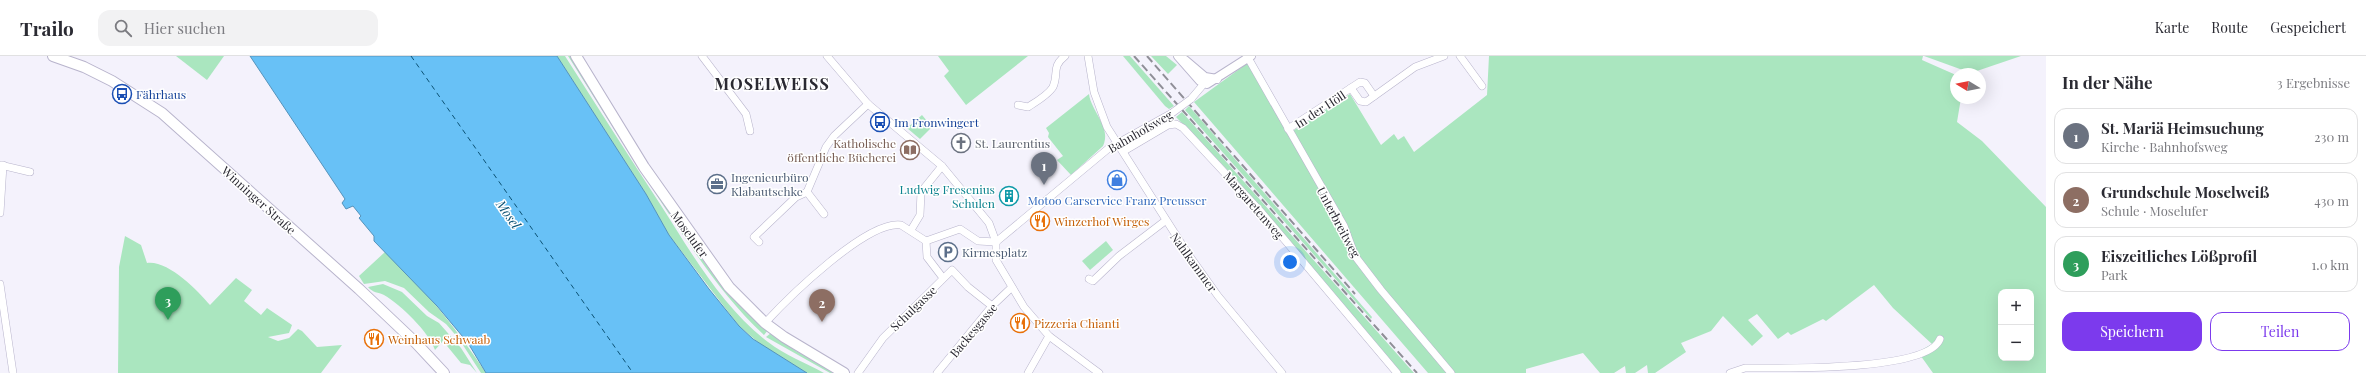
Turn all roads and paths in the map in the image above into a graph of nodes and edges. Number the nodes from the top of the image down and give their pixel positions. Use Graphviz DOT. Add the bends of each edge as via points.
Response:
graph roads {
  1 [pos="53,56"];
  2 [pos="576,56"];
  3 [pos="702,56"];
  4 [pos="827,56"];
  5 [pos="1065,56"];
  6 [pos="1088,56"];
  7 [pos="1444,56"];
  8 [pos="1460,56"];
  9 [pos="1179,57"];
  10 [pos="1249,57"];
  11 [pos="1205,81"];
  12 [pos="1482,86"];
  13 [pos="1351,88"];
  14 [pos="1374,96"];
  15 [pos="868,104"];
  16 [pos="1018,105"];
  17 [pos="1288,130"];
  18 [pos="750,131"];
  19 [pos="1118,143"];
  20 [pos="1124,151"];
  21 [pos="2,165"];
  22 [pos="942,166"];
  23 [pos="30,172"];
  24 [pos="807,192"];
  25 [pos="0,213"];
  26 [pos="824,214"];
  27 [pos="1165,221"];
  28 [pos="911,230"];
  29 [pos="926,241"];
  30 [pos="759,242"];
  31 [pos="996,242"];
  32 [pos="943,278"];
  33 [pos="1089,279"];
  34 [pos="0,284"];
  35 [pos="1011,288"];
  36 [pos="992,306"];
  37 [pos="765,323"];
  38 [pos="1049,336"];
  39 [pos="1940,339"];
  40 [pos="12,373"];
  41 [pos="444,373"];
  42 [pos="844,373"];
  43 [pos="858,373"];
  44 [pos="937,373"];
  45 [pos="1028,373"];
  46 [pos="1099,373"];
  47 [pos="1282,373"];
  48 [pos="1397,373"];
  49 [pos="1451,373"];
  50 [pos="1730,373"];
  1 -- 41 [label="main road, Winninger Straße" via="112,81 162,113 359,289"];
  2 -- 37 [label="main road, Moselufer" via="644,167 691,236 728,287"];
  3 -- 18 [label="street" via="746,114"];
  4 -- 15 [label="street"];
  5 -- 16 [label="street" via="1056,64 1054,85 1051,90 1028,108"];
  6 -- 19 [label="street, Nahlkammer" via="1094,92 1102,118"];
  7 -- 14 [label="street, In der Höll" via="1415,66"];
  8 -- 12 [label="street"];
  9 -- 11 [label="street"];
  10 -- 11 [label="street" via="1210,84"];
  10 -- 17 [label="street, Unterbreitweg"];
  11 -- 19 [label="street, Bahnhofsweg, bridge" via="1191,99 1172,113"];
  13 -- 14 [label="street, In der Höll" via="1360,82 1365,83"];
  13 -- 14 [label="street, In der Höll" via="1361,102 1366,102"];
  13 -- 17 [label="street, In der Höll"];
  15 -- 22 [label="street"];
  15 -- 24 [label="street" via="826,147"];
  17 -- 49 [label="street, Unterbreitweg" via="1344,226 1356,256 1381,290"];
  19 -- 20 [label="street, Nahlkammer"];
  19 -- 31 [label="street, Bahnhofsweg"];
  20 -- 27 [label="street, Nahlkammer"];
  20 -- 48 [label="street, Margaretenweg" via="1168,126 1176,124 1183,128 1262,213"];
  21 -- 23 [label="street"];
  21 -- 25 [label="street"];
  22 -- 28 [label="street" via="921,192 920,215"];
  22 -- 31 [label="street" via="989,223"];
  24 -- 26 [label="street"];
  24 -- 30 [label="street" via="796,197 754,237"];
  27 -- 33 [label="street" via="1119,256 1092,282"];
  27 -- 47 [label="street, Nahlkammer" via="1218,296"];
  28 -- 29 [label="street"];
  28 -- 37 [label="street" via="901,225 890,225 855,243"];
  29 -- 31 [label="street" via="960,229 978,241"];
  29 -- 32 [label="street, Schulgasse" via="927,257"];
  31 -- 35 [label="street" via="996,260"];
  32 -- 36 [label="street" via="952,270"];
  32 -- 43 [label="street, Schulgasse" via="883,338"];
  34 -- 40 [label="street"];
  35 -- 36 [label="street, Backesgasse"];
  35 -- 38 [label="street"];
  36 -- 44 [label="street, Backesgasse"];
  37 -- 42 [label="main road, Moselufer"];
  38 -- 45 [label="street"];
  38 -- 46 [label="street"];
  39 -- 50 [label="street" via="1932,347 1916,355 1885,362 1853,367 1745,368"];
}
